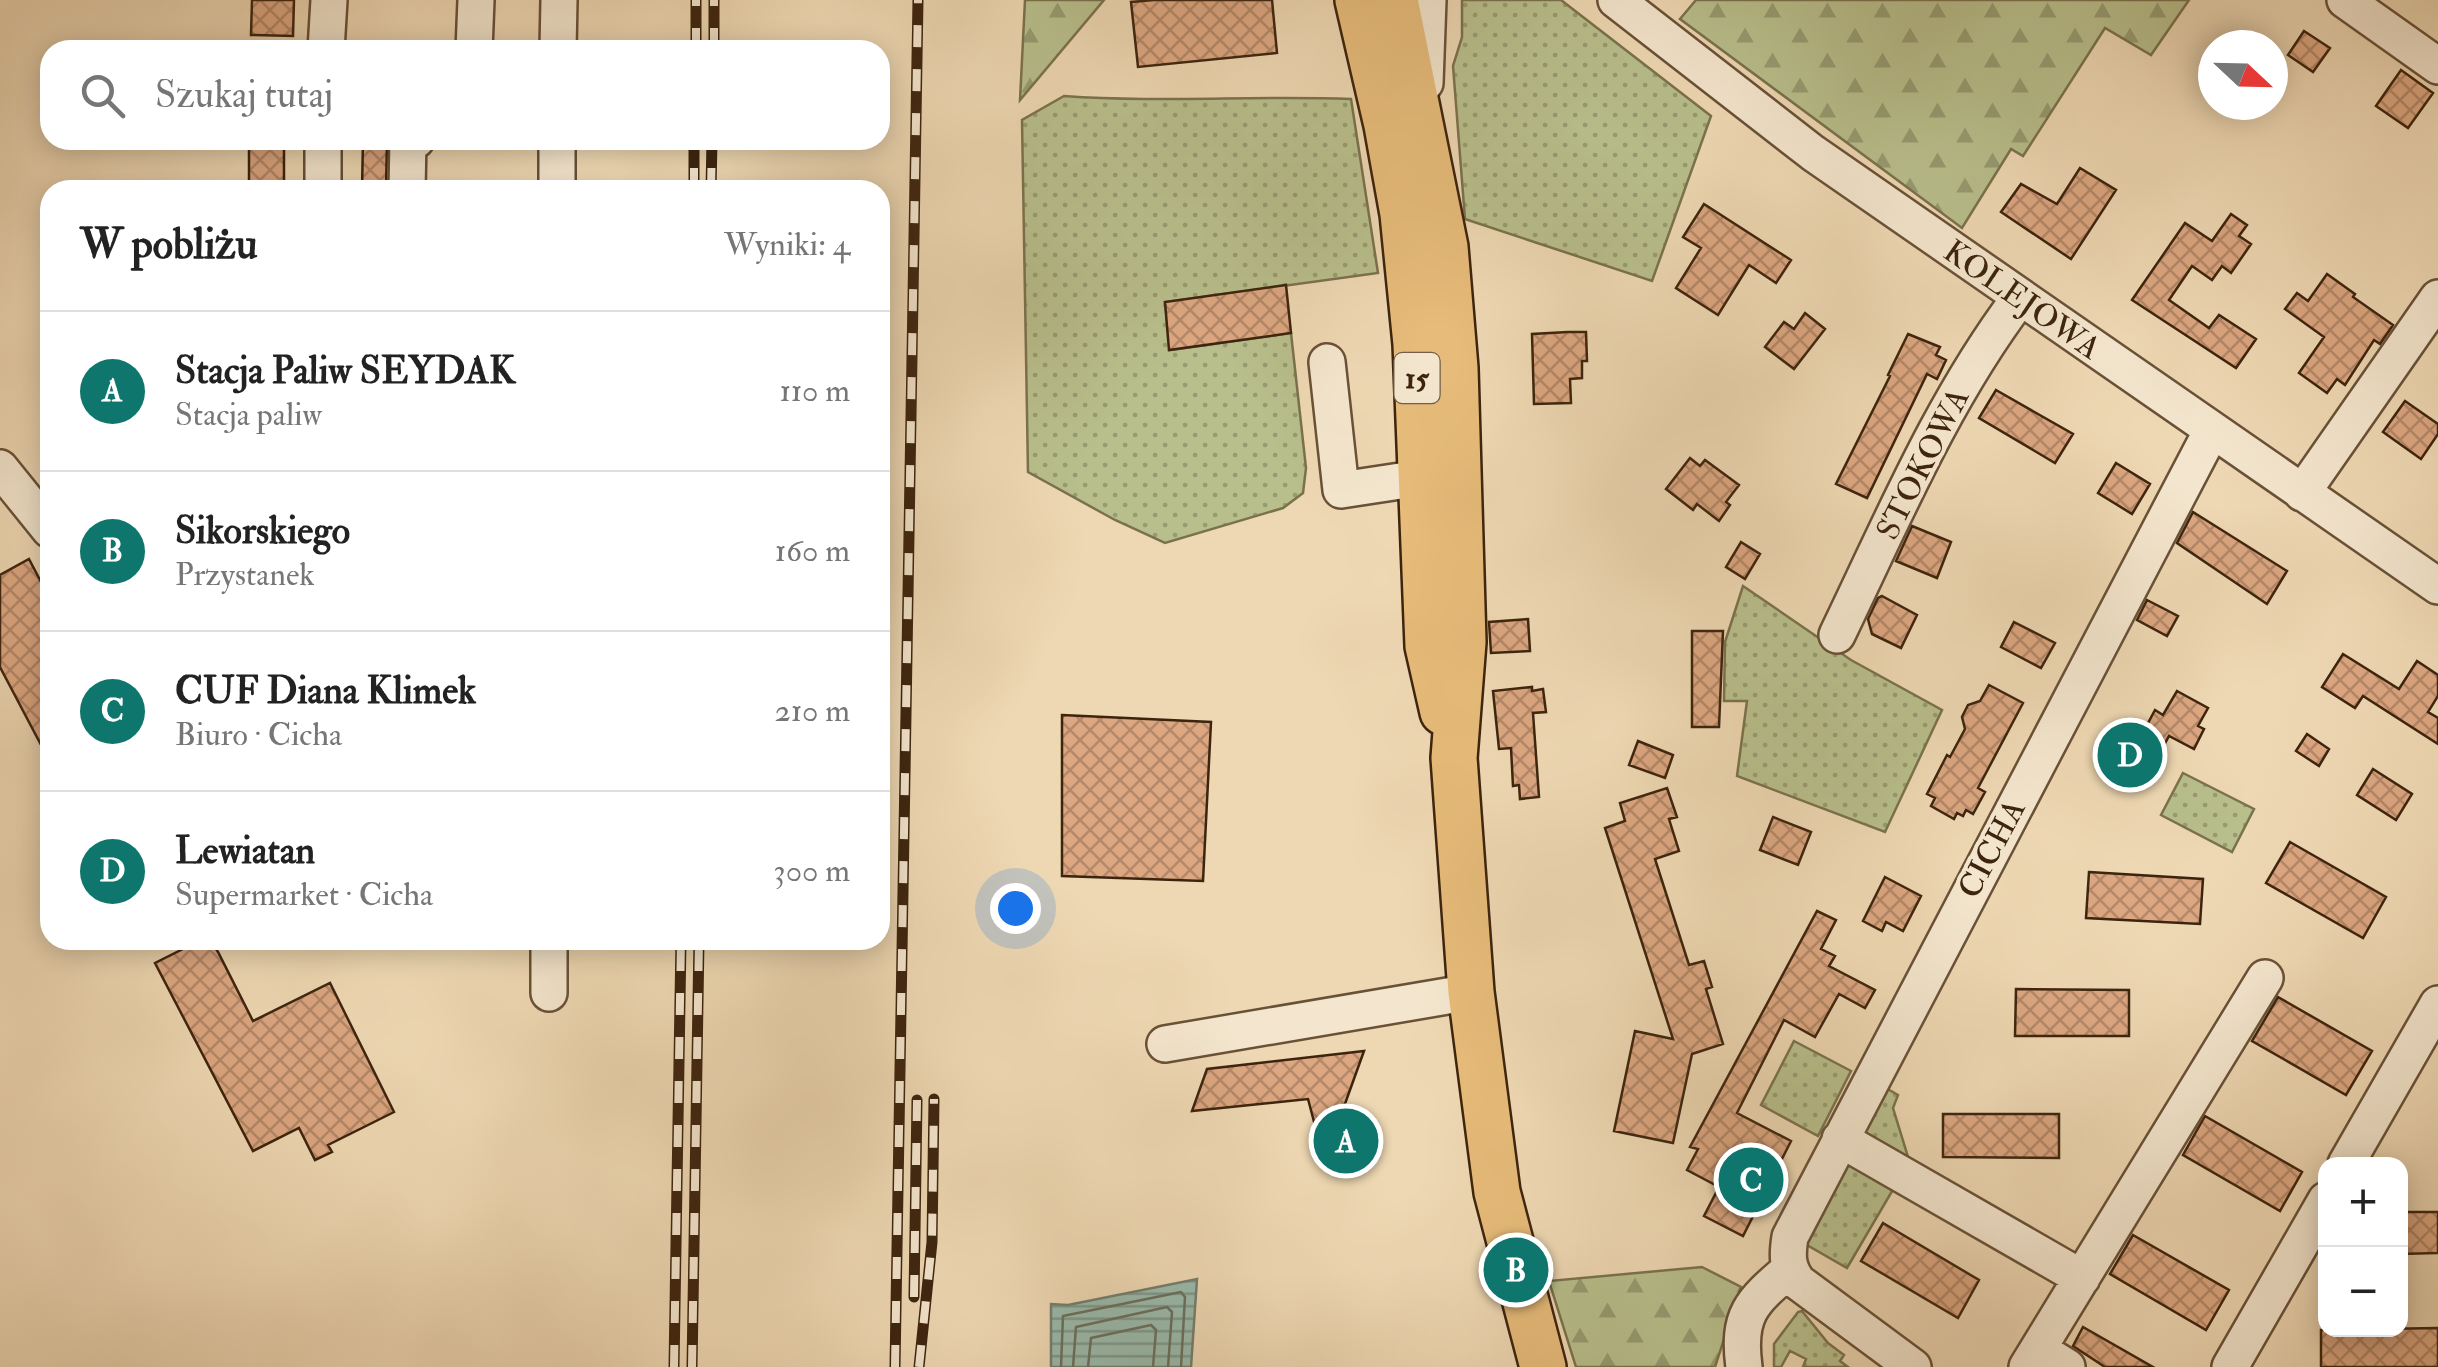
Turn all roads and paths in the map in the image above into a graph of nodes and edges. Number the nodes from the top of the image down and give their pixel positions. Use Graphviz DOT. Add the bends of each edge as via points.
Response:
graph roads {
  1 [pos="329,0"];
  2 [pos="476,0"];
  3 [pos="558,0"];
  4 [pos="1358,0"];
  5 [pos="1396,0"];
  6 [pos="1428,0"];
  7 [pos="1616,0"];
  8 [pos="2345,0"];
  9 [pos="327,40"];
  10 [pos="474,40"];
  11 [pos="558,40"];
  12 [pos="2438,66"];
  13 [pos="1425,138"];
  14 [pos="323,150"];
  15 [pos="408,150"];
  16 [pos="557,150"];
  17 [pos="323,180"];
  18 [pos="407,180"];
  19 [pos="557,180"];
  20 [pos="2019,298"];
  21 [pos="2438,298"];
  22 [pos="1327,362"];
  23 [pos="2211,432"];
  24 [pos="0,468"];
  25 [pos="1420,478"];
  26 [pos="2302,493"];
  27 [pos="40,518"];
  28 [pos="2438,586"];
  29 [pos="1837,635"];
  30 [pos="1454,758"];
  31 [pos="549,950"];
  32 [pos="2265,978"];
  33 [pos="1470,992"];
  34 [pos="549,993"];
  35 [pos="2438,1004"];
  36 [pos="1165,1044"];
  37 [pos="1840,1139"];
  38 [pos="2350,1157"];
  39 [pos="2318,1214"];
  40 [pos="1789,1270"];
  41 [pos="2082,1278"];
  42 [pos="2044,1361"];
  43 [pos="1543,1367"];
  44 [pos="1744,1367"];
  45 [pos="1913,1367"];
  46 [pos="2230,1367"];
  1 -- 9 [label="street"];
  2 -- 10 [label="street"];
  3 -- 11 [label="street"];
  4 -- 25 [label="main road, 15" via="1403,214"];
  5 -- 13 [label="main road, 15"];
  6 -- 13 [label="street"];
  7 -- 20 [label="street, KOLEJOWA" via="1813,154"];
  8 -- 12 [label="street"];
  13 -- 30 [label="main road, 15" via="1445,247 1455,368 1463,642"];
  14 -- 17 [label="street"];
  15 -- 18 [label="street"];
  16 -- 19 [label="street"];
  20 -- 23 [label="street, KOLEJOWA"];
  20 -- 29 [label="street, STOKOWA" via="1937,429"];
  21 -- 26 [label="street"];
  22 -- 25 [label="street" via="1341,490"];
  23 -- 26 [label="street, KOLEJOWA"];
  23 -- 37 [label="street, CICHA"];
  24 -- 27 [label="street"];
  25 -- 30 [label="main road, 15" via="1428,646"];
  26 -- 28 [label="street, KOLEJOWA"];
  30 -- 33 [label="main road, 15"];
  31 -- 34 [label="street"];
  32 -- 41 [label="street"];
  33 -- 36 [label="street"];
  33 -- 43 [label="main road, 15" via="1498,1192"];
  35 -- 38 [label="street"];
  37 -- 40 [label="street, CICHA" via="1790,1238"];
  37 -- 41 [label="street"];
  39 -- 46 [label="street"];
  40 -- 44 [label="street" via="1753,1301 1741,1336"];
  40 -- 45 [label="street"];
  41 -- 42 [label="street"];
}
